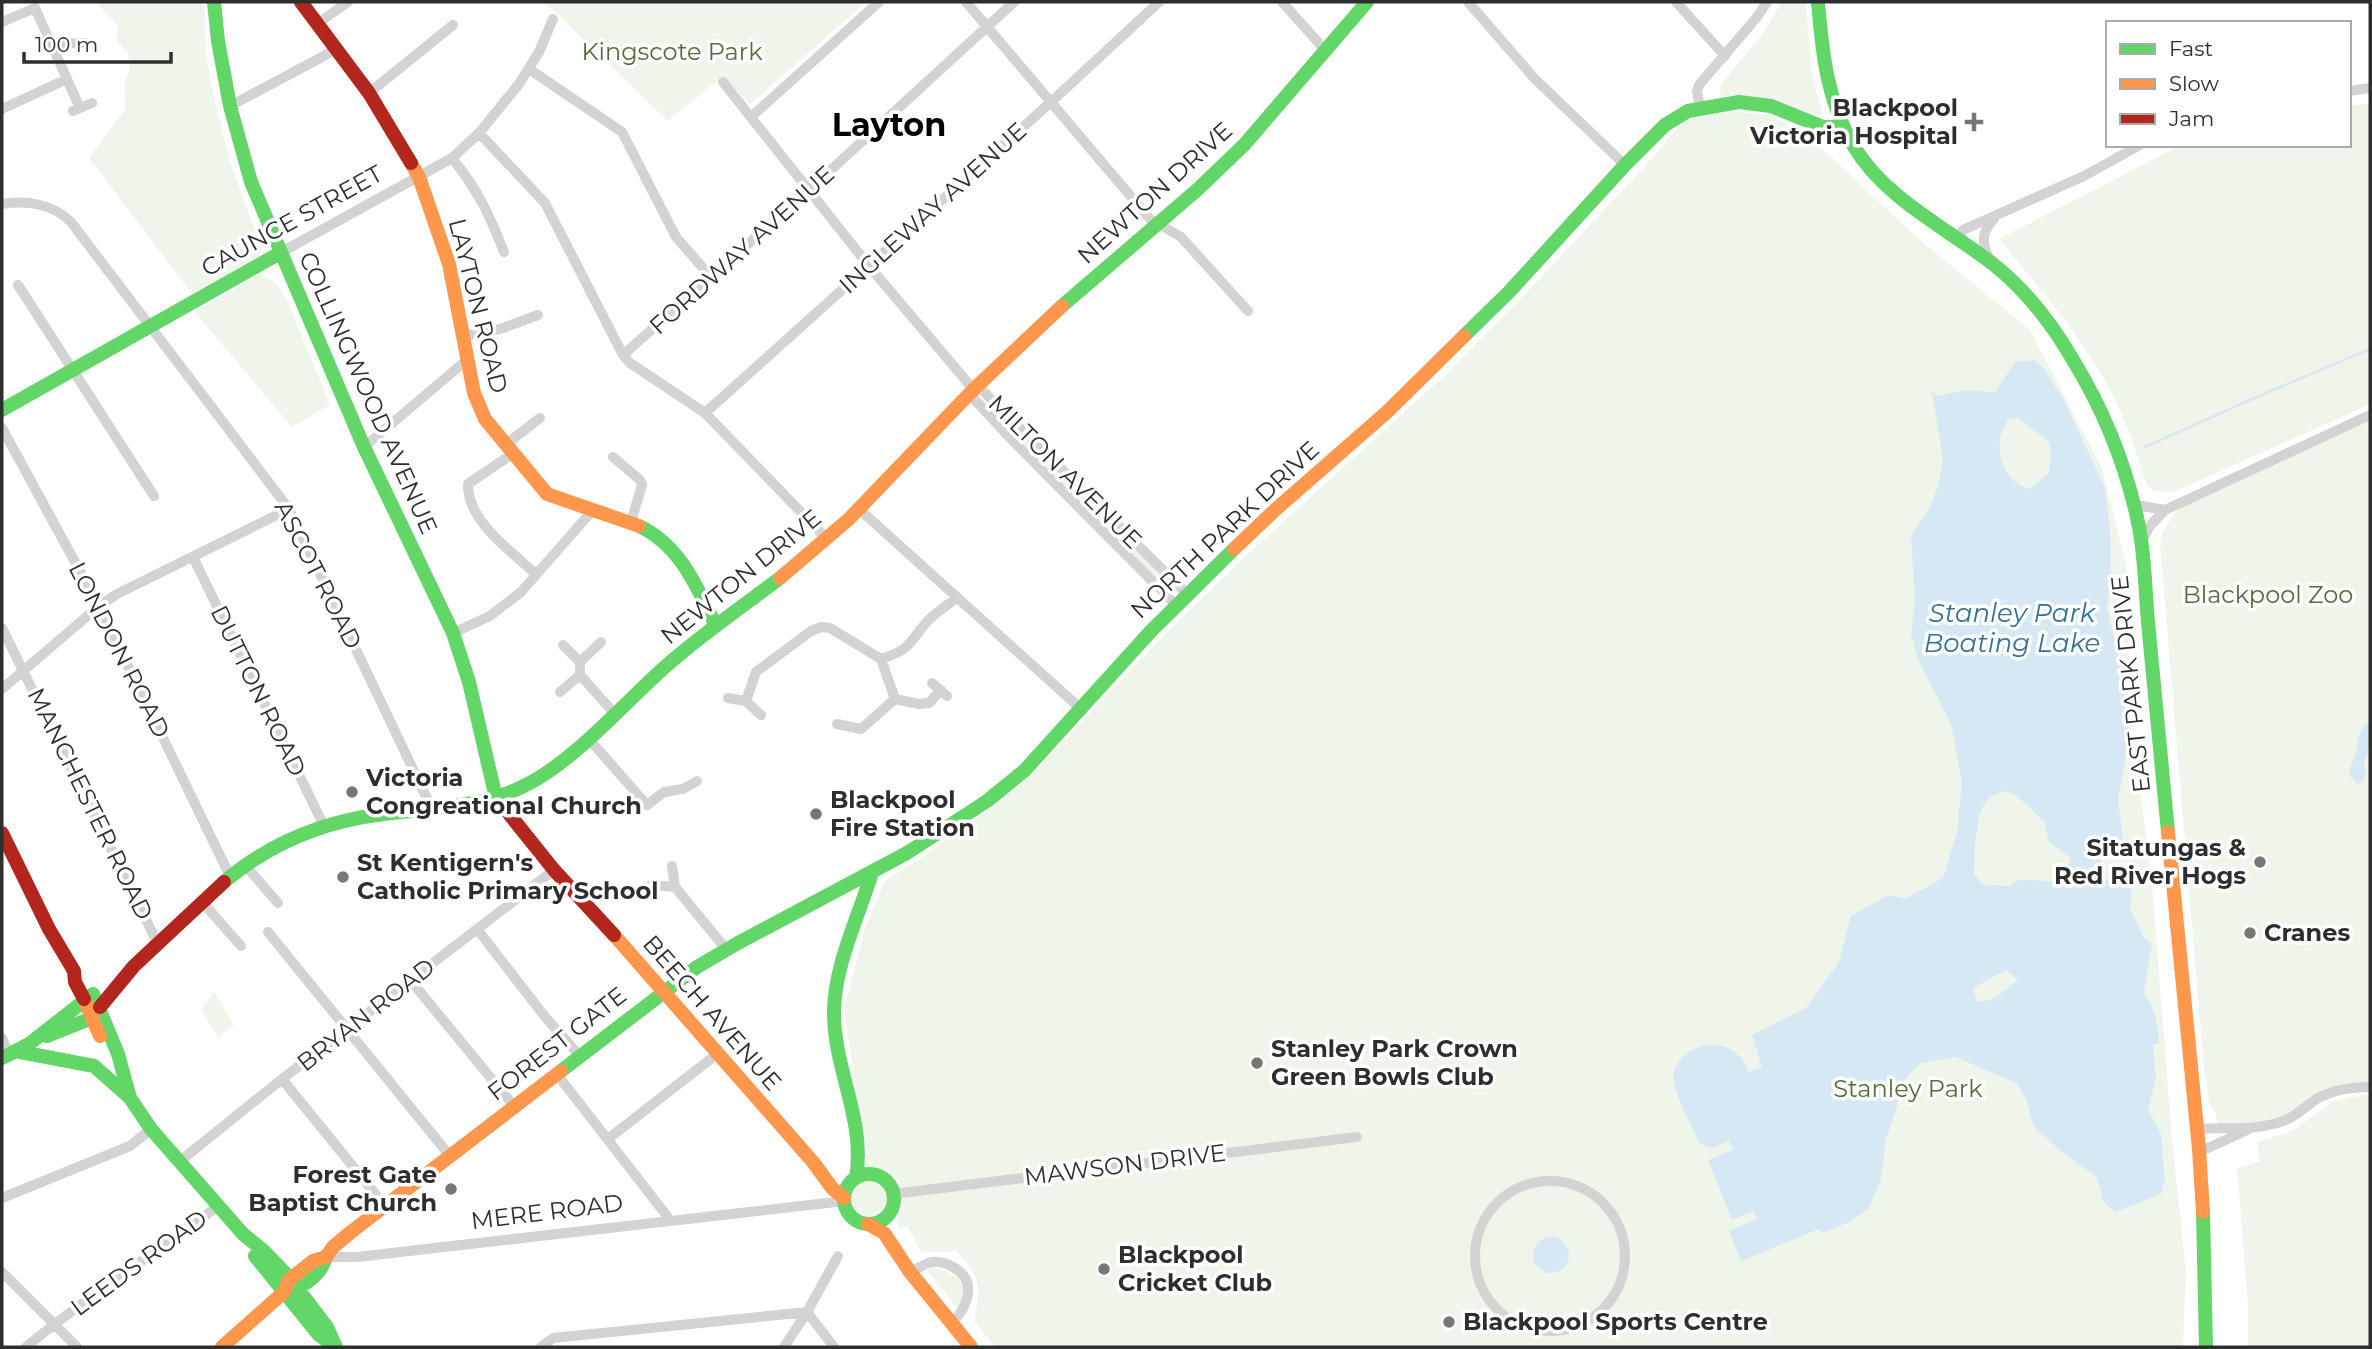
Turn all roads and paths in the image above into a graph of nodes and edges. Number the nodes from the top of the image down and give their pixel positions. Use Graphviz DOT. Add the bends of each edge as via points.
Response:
graph roads {
  1 [pos="214,2"];
  2 [pos="301,2"];
  3 [pos="348,2"];
  4 [pos="878,2"];
  5 [pos="966,2"];
  6 [pos="1014,2"];
  7 [pos="1159,2"];
  8 [pos="1282,2"];
  9 [pos="1367,2"];
  10 [pos="1468,2"];
  11 [pos="1676,2"];
  12 [pos="1767,2"];
  13 [pos="1818,2"];
  14 [pos="553,19"];
  15 [pos="2,22"];
  16 [pos="318,23"];
  17 [pos="453,25"];
  18 [pos="986,27"];
  19 [pos="51,44"];
  20 [pos="86,44"];
  21 [pos="337,49"];
  22 [pos="1325,50"];
  23 [pos="1725,56"];
  24 [pos="529,69"];
  25 [pos="66,79"];
  26 [pos="723,82"];
  27 [pos="2370,89"];
  28 [pos="2351,91"];
  29 [pos="369,93"];
  30 [pos="1051,102"];
  31 [pos="92,103"];
  32 [pos="230,106"];
  33 [pos="1700,108"];
  34 [pos="2,109"];
  35 [pos="751,117"];
  36 [pos="1843,127"];
  37 [pos="479,133"];
  38 [pos="2136,147"];
  39 [pos="452,158"];
  40 [pos="1625,164"];
  41 [pos="419,177"];
  42 [pos="809,190"];
  43 [pos="2,204"];
  44 [pos="1996,216"];
  45 [pos="1158,224"];
  46 [pos="1958,239"];
  47 [pos="504,252"];
  48 [pos="280,253"];
  49 [pos="1990,261"];
  50 [pos="869,265"];
  51 [pos="711,277"];
  52 [pos="18,285"];
  53 [pos="1248,312"];
  54 [pos="538,315"];
  55 [pos="151,326"];
  56 [pos="464,336"];
  57 [pos="623,355"];
  58 [pos="468,359"];
  59 [pos="73,370"];
  60 [pos="973,389"];
  61 [pos="2,410"];
  62 [pos="705,413"];
  63 [pos="2370,415"];
  64 [pos="540,418"];
  65 [pos="2,428"];
  66 [pos="364,447"];
  67 [pos="509,449"];
  68 [pos="613,457"];
  69 [pos="154,496"];
  70 [pos="2133,508"];
  71 [pos="289,509"];
  72 [pos="859,509"];
  73 [pos="2165,510"];
  74 [pos="592,511"];
  75 [pos="631,522"];
  76 [pos="827,539"];
  77 [pos="2140,547"];
  78 [pos="192,557"];
  79 [pos="537,575"];
  80 [pos="1187,594"];
  81 [pos="956,598"];
  82 [pos="99,606"];
  83 [pos="1176,606"];
  84 [pos="716,626"];
  85 [pos="2,628"];
  86 [pos="453,633"];
  87 [pos="601,642"];
  88 [pos="563,645"];
  89 [pos="881,659"];
  90 [pos="580,662"];
  91 [pos="23,669"];
  92 [pos="580,676"];
  93 [pos="932,682"];
  94 [pos="2,689"];
  95 [pos="560,692"];
  96 [pos="728,698"];
  97 [pos="895,699"];
  98 [pos="746,701"];
  99 [pos="1080,708"];
  100 [pos="615,714"];
  101 [pos="761,715"];
  102 [pos="837,724"];
  103 [pos="588,738"];
  104 [pos="697,781"];
  105 [pos="496,798"];
  106 [pos="432,808"];
  107 [pos="324,826"];
  108 [pos="2,834"];
  109 [pos="672,866"];
  110 [pos="239,870"];
  111 [pos="554,870"];
  112 [pos="872,873"];
  113 [pos="651,886"];
  114 [pos="675,887"];
  115 [pos="203,903"];
  116 [pos="278,903"];
  117 [pos="477,929"];
  118 [pos="268,932"];
  119 [pos="158,944"];
  120 [pos="241,946"];
  121 [pos="726,948"];
  122 [pos="411,981"];
  123 [pos="664,990"];
  124 [pos="91,1005"];
  125 [pos="348,1031"];
  126 [pos="2,1038"];
  127 [pos="14,1052"];
  128 [pos="717,1054"];
  129 [pos="579,1055"];
  130 [pos="556,1073"];
  131 [pos="282,1079"];
  132 [pos="2370,1087"];
  133 [pos="130,1098"];
  134 [pos="514,1106"];
  135 [pos="151,1129"];
  136 [pos="2196,1129"];
  137 [pos="2251,1129"];
  138 [pos="1357,1138"];
  139 [pos="608,1139"];
  140 [pos="858,1139"];
  141 [pos="2199,1149"];
  142 [pos="450,1156"];
  143 [pos="179,1162"];
  144 [pos="813,1162"];
  145 [pos="875,1175"];
  146 [pos="854,1180"];
  147 [pos="2,1198"];
  148 [pos="844,1200"];
  149 [pos="892,1202"];
  150 [pos="218,1206"];
  151 [pos="385,1206"];
  152 [pos="668,1221"];
  153 [pos="868,1224"];
  154 [pos="838,1256"];
  155 [pos="326,1257"];
  156 [pos="2,1272"];
  157 [pos="910,1272"];
  158 [pos="290,1287"];
  159 [pos="807,1312"];
  160 [pos="54,1324"];
  161 [pos="951,1324"];
  162 [pos="1577,1326"];
  163 [pos="553,1338"];
  164 [pos="335,1346"];
  165 [pos="26,1347"];
  166 [pos="77,1347"];
  167 [pos="222,1347"];
  168 [pos="541,1347"];
  169 [pos="560,1347"];
  170 [pos="784,1347"];
  171 [pos="834,1347"];
  172 [pos="971,1347"];
  173 [pos="2206,1347"];
  1 -- 32 [label="street, COLLINGWOOD AVENUE"];
  2 -- 16 [label="street, LAYTON ROAD"];
  3 -- 16 [label="street"];
  4 -- 35 [label="street"];
  5 -- 18 [label="street"];
  6 -- 18 [label="street, FORDWAY AVENUE"];
  7 -- 30 [label="street, INGLEWAY AVENUE"];
  8 -- 22 [label="street"];
  9 -- 22 [label="street, NEWTON DRIVE"];
  10 -- 40 [label="street" via="1535,79"];
  11 -- 23 [label="street"];
  12 -- 23 [label="street"];
  13 -- 36 [label="street, EAST PARK DRIVE" via="1826,74"];
  14 -- 24 [label="street, CAUNCE STREET"];
  15 -- 19 [label="street" via="35,8"];
  16 -- 21 [label="street, LAYTON ROAD"];
  17 -- 29 [label="street"];
  18 -- 30 [label="street"];
  18 -- 42 [label="street, FORDWAY AVENUE"];
  19 -- 20 [label="street"];
  19 -- 25 [label="street"];
  21 -- 29 [label="street, LAYTON ROAD"];
  21 -- 32 [label="street"];
  22 -- 45 [label="street, NEWTON DRIVE" via="1235,154"];
  23 -- 33 [label="street" via="1699,85"];
  24 -- 37 [label="street, CAUNCE STREET"];
  24 -- 51 [label="street" via="622,132 676,237"];
  25 -- 31 [label="street" via="76,110"];
  25 -- 34 [label="street"];
  26 -- 35 [label="street"];
  27 -- 28 [label="street"];
  29 -- 41 [label="street, LAYTON ROAD"];
  30 -- 45 [label="street"];
  30 -- 50 [label="street, INGLEWAY AVENUE"];
  32 -- 48 [label="street, COLLINGWOOD AVENUE" via="251,182"];
  33 -- 36 [label="street" via="1748,102 1823,127"];
  33 -- 40 [label="street, NORTH PARK DRIVE" via="1676,117"];
  35 -- 42 [label="street"];
  36 -- 46 [label="street, EAST PARK DRIVE" via="1884,184"];
  37 -- 39 [label="street, CAUNCE STREET"];
  37 -- 57 [label="street" via="545,203"];
  38 -- 44 [label="street"];
  39 -- 41 [label="street, CAUNCE STREET"];
  39 -- 47 [label="street" via="482,200"];
  40 -- 80 [label="street, NORTH PARK DRIVE" via="1509,292 1387,412"];
  41 -- 48 [label="street, CAUNCE STREET"];
  41 -- 56 [label="street, LAYTON ROAD" via="449,264"];
  42 -- 50 [label="street"];
  42 -- 51 [label="street, FORDWAY AVENUE"];
  43 -- 55 [label="street, ASCOT ROAD" via="33,203 64,215"];
  44 -- 46 [label="street" via="1964,230"];
  44 -- 49 [label="street" via="1983,233"];
  45 -- 53 [label="street" via="1181,237"];
  45 -- 60 [label="street, NEWTON DRIVE" via="1036,328"];
  46 -- 49 [label="street, EAST PARK DRIVE"];
  48 -- 55 [label="street, CAUNCE STREET"];
  48 -- 66 [label="street, COLLINGWOOD AVENUE"];
  49 -- 70 [label="street, EAST PARK DRIVE" via="2040,311 2083,379 2113,439"];
  50 -- 60 [label="street"];
  50 -- 62 [label="street, INGLEWAY AVENUE"];
  51 -- 57 [label="street, FORDWAY AVENUE"];
  52 -- 59 [label="street"];
  54 -- 56 [label="street"];
  55 -- 59 [label="street, CAUNCE STREET"];
  55 -- 71 [label="street, ASCOT ROAD"];
  56 -- 58 [label="street, LAYTON ROAD"];
  57 -- 62 [label="street"];
  58 -- 66 [label="street"];
  58 -- 67 [label="street, LAYTON ROAD" via="478,407"];
  59 -- 61 [label="street, CAUNCE STREET"];
  59 -- 69 [label="street"];
  60 -- 72 [label="street, NEWTON DRIVE"];
  60 -- 80 [label="street, MILTON AVENUE" via="982,390"];
  60 -- 83 [label="street, MILTON AVENUE" via="974,399 998,425"];
  62 -- 76 [label="street"];
  63 -- 73 [label="street"];
  64 -- 67 [label="street"];
  65 -- 82 [label="street, LONDON ROAD"];
  66 -- 86 [label="street, COLLINGWOOD AVENUE"];
  67 -- 74 [label="street, LAYTON ROAD" via="547,494"];
  67 -- 79 [label="street" via="468,484 468,498 479,520"];
  68 -- 75 [label="street" via="642,485"];
  70 -- 73 [label="street"];
  70 -- 77 [label="street, EAST PARK DRIVE"];
  71 -- 78 [label="street"];
  71 -- 106 [label="street, ASCOT ROAD"];
  72 -- 76 [label="street, NEWTON DRIVE"];
  72 -- 81 [label="street"];
  73 -- 77 [label="street"];
  74 -- 75 [label="street, LAYTON ROAD"];
  74 -- 79 [label="street"];
  75 -- 84 [label="street, LAYTON ROAD" via="648,530 682,559"];
  76 -- 84 [label="street, NEWTON DRIVE"];
  77 -- 136 [label="street, EAST PARK DRIVE"];
  78 -- 82 [label="street"];
  78 -- 107 [label="street, DUTTON ROAD"];
  79 -- 86 [label="street" via="490,616"];
  80 -- 83 [label="street, NORTH PARK DRIVE"];
  81 -- 89 [label="street" via="926,623 910,646"];
  81 -- 99 [label="street"];
  82 -- 91 [label="street"];
  82 -- 110 [label="street, LONDON ROAD" via="227,870"];
  83 -- 99 [label="street, NORTH PARK DRIVE"];
  84 -- 100 [label="street, NEWTON DRIVE"];
  85 -- 91 [label="street, MANCHESTER ROAD"];
  86 -- 105 [label="street, COLLINGWOOD AVENUE"];
  87 -- 90 [label="street"];
  88 -- 90 [label="street"];
  89 -- 97 [label="street"];
  89 -- 98 [label="street" via="839,631 821,627 756,672"];
  90 -- 92 [label="street"];
  91 -- 94 [label="street"];
  91 -- 119 [label="street, MANCHESTER ROAD"];
  92 -- 95 [label="street"];
  92 -- 100 [label="street"];
  93 -- 97 [label="street" via="944,693 929,703"];
  96 -- 98 [label="street"];
  97 -- 102 [label="street" via="864,733"];
  98 -- 101 [label="street"];
  99 -- 112 [label="street, NORTH PARK DRIVE" via="1001,792"];
  100 -- 103 [label="street, NEWTON DRIVE"];
  103 -- 104 [label="street" via="647,805 664,792"];
  103 -- 105 [label="street, NEWTON DRIVE" via="523,788"];
  105 -- 106 [label="street, NEWTON DRIVE"];
  105 -- 111 [label="street, BEECH AVENUE"];
  106 -- 107 [label="street, NEWTON DRIVE"];
  107 -- 110 [label="street, NEWTON DRIVE" via="277,845"];
  108 -- 124 [label="street" via="74,971 75,982"];
  109 -- 114 [label="street"];
  110 -- 115 [label="street, NEWTON DRIVE"];
  110 -- 116 [label="street, LONDON ROAD"];
  111 -- 117 [label="street, BRYAN ROAD"];
  111 -- 123 [label="street, BEECH AVENUE"];
  112 -- 121 [label="street, FOREST GATE"];
  112 -- 140 [label="street" via="834,1007 835,1035"];
  113 -- 114 [label="street"];
  114 -- 121 [label="street"];
  115 -- 119 [label="street, NEWTON DRIVE"];
  115 -- 120 [label="street"];
  117 -- 122 [label="street, BRYAN ROAD"];
  117 -- 129 [label="street"];
  118 -- 125 [label="street"];
  119 -- 124 [label="street, NEWTON DRIVE"];
  121 -- 123 [label="street, FOREST GATE"];
  122 -- 125 [label="street, BRYAN ROAD"];
  122 -- 134 [label="street"];
  123 -- 128 [label="street, BEECH AVENUE"];
  123 -- 129 [label="street, FOREST GATE"];
  124 -- 127 [label="street"];
  124 -- 127 [label="street"];
  124 -- 133 [label="street" via="111,1062"];
  125 -- 131 [label="street, BRYAN ROAD"];
  125 -- 142 [label="street"];
  126 -- 127 [label="street"];
  127 -- 133 [label="street" via="94,1066"];
  128 -- 139 [label="street"];
  128 -- 144 [label="street, BEECH AVENUE"];
  129 -- 130 [label="street, FOREST GATE"];
  130 -- 134 [label="street, FOREST GATE"];
  130 -- 139 [label="street"];
  131 -- 143 [label="street, BRYAN ROAD"];
  131 -- 151 [label="street"];
  132 -- 137 [label="street" via="2332,1091 2288,1119"];
  133 -- 135 [label="street"];
  134 -- 142 [label="street, FOREST GATE"];
  135 -- 143 [label="street"];
  135 -- 147 [label="street" via="130,1146"];
  136 -- 137 [label="street"];
  136 -- 141 [label="street, EAST PARK DRIVE"];
  137 -- 141 [label="street"];
  138 -- 149 [label="street, MAWSON DRIVE"];
  139 -- 152 [label="street"];
  140 -- 145 [label="street"];
  140 -- 146 [label="street"];
  141 -- 173 [label="street, EAST PARK DRIVE"];
  142 -- 151 [label="street, FOREST GATE"];
  143 -- 150 [label="street"];
  144 -- 146 [label="street, BEECH AVENUE" via="835,1177"];
  144 -- 148 [label="street, BEECH AVENUE"];
  145 -- 146 [label="street"];
  145 -- 149 [label="street" via="887,1183"];
  146 -- 148 [label="street"];
  148 -- 152 [label="street, MERE ROAD"];
  148 -- 153 [label="street" via="850,1215"];
  149 -- 153 [label="street" via="882,1220"];
  149 -- 157 [label="street" via="895,1232"];
  150 -- 158 [label="street" via="243,1234 248,1248"];
  150 -- 160 [label="street, LEEDS ROAD"];
  151 -- 155 [label="street, FOREST GATE"];
  152 -- 155 [label="street, MERE ROAD"];
  153 -- 157 [label="street" via="884,1233"];
  154 -- 159 [label="street"];
  155 -- 158 [label="street" via="322,1269"];
  156 -- 160 [label="street"];
  157 -- 161 [label="street"];
  157 -- 161 [label="street" via="942,1262 963,1274 969,1289 967,1300"];
  158 -- 164 [label="street" via="329,1330"];
  158 -- 167 [label="street"];
  159 -- 163 [label="street"];
  159 -- 170 [label="street"];
  159 -- 171 [label="street"];
  160 -- 165 [label="street, LEEDS ROAD"];
  160 -- 166 [label="street"];
  161 -- 172 [label="street"];
  162 -- 162 [label="street" via="1601,1311 1618,1287 1624,1265 1620,1229 1597,1198 1580,1187 1542,1181 1524,1186 1493,1207 1480,1228 1475,1247 1479,1283 1489,1301 1520,1325 1539,1331"];
  163 -- 168 [label="street"];
  163 -- 169 [label="street"];
}
